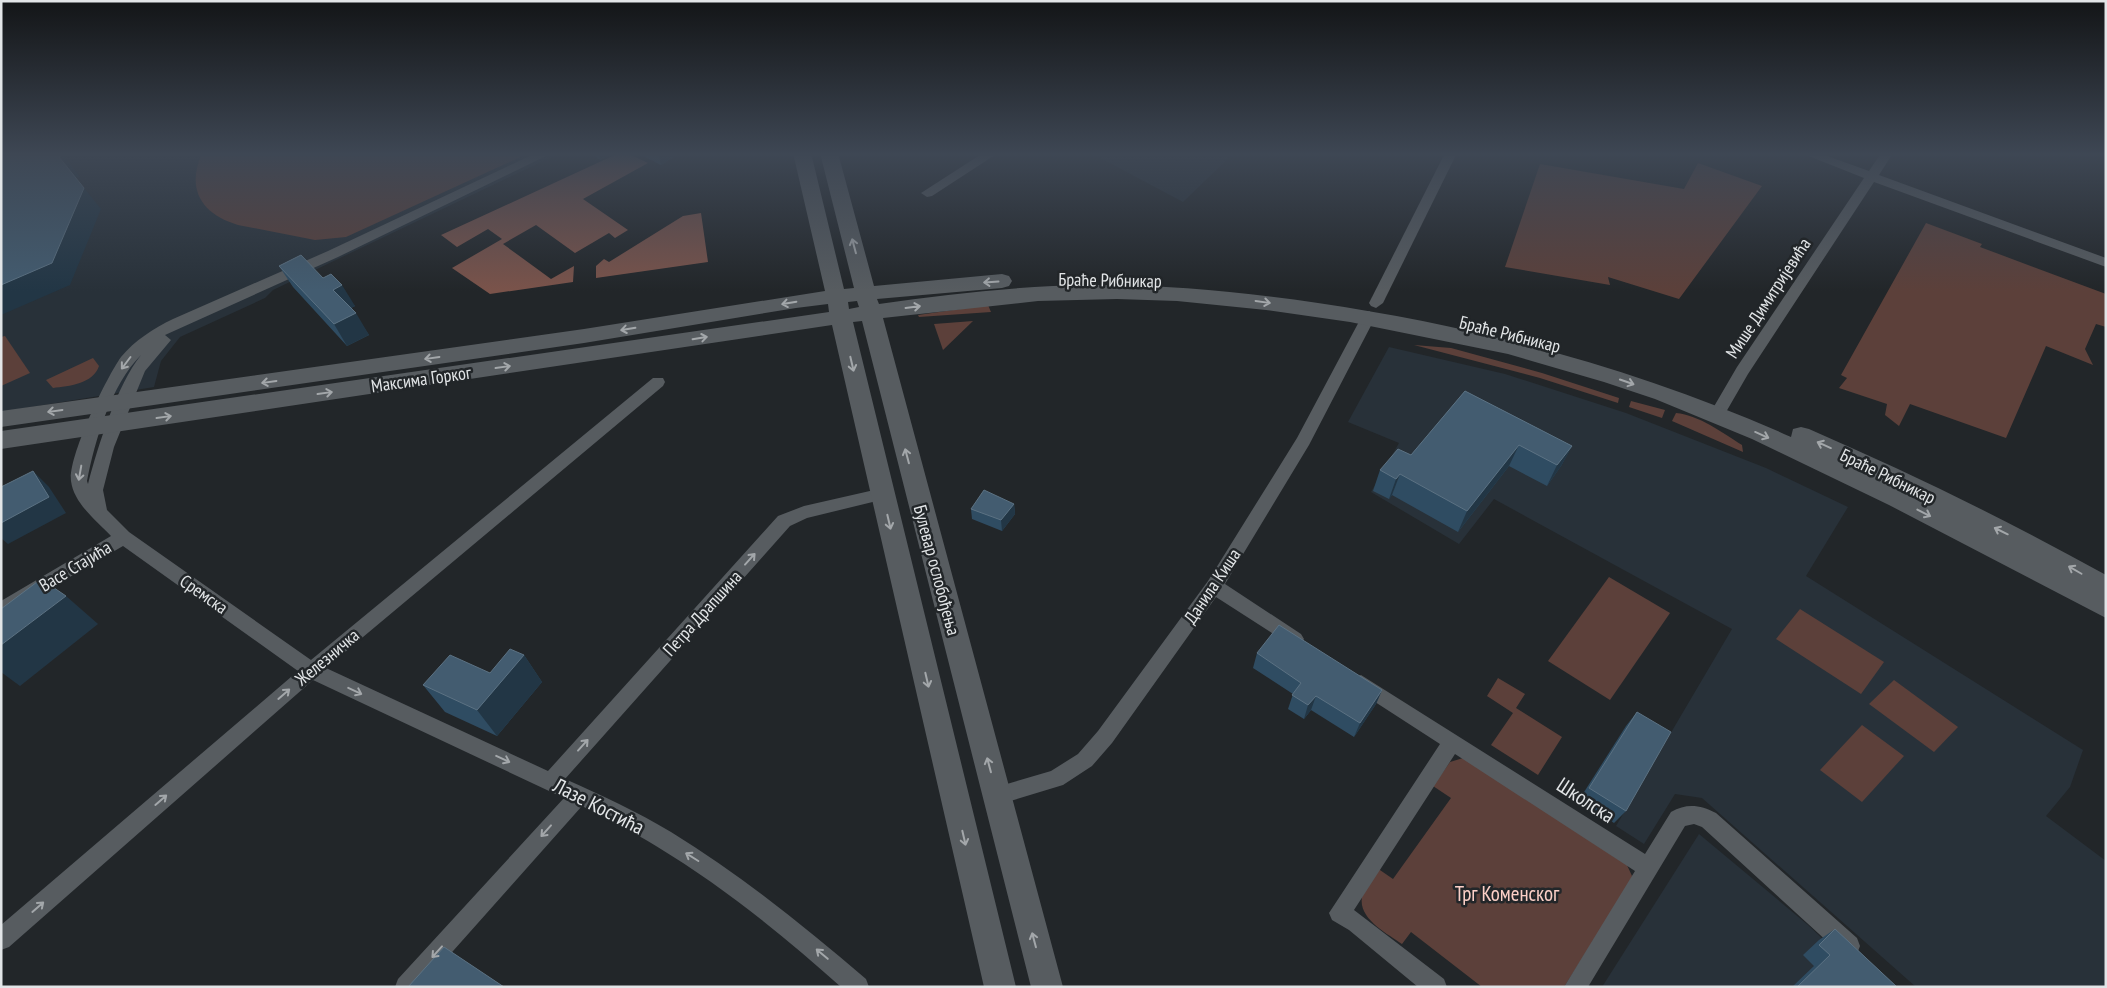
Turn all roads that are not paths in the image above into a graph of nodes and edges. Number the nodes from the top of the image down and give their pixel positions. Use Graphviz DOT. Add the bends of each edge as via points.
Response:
graph roads {
  1 [pos="447,199"];
  2 [pos="813,199"];
  3 [pos="840,199"];
  4 [pos="1428,199"];
  5 [pos="1857,199"];
  6 [pos="1934,199"];
  7 [pos="2106,263"];
  8 [pos="868,303"];
  9 [pos="839,306"];
  10 [pos="210,310"];
  11 [pos="1372,310"];
  12 [pos="658,382"];
  13 [pos="113,403"];
  14 [pos="1720,408"];
  15 [pos="1,419"];
  16 [pos="106,425"];
  17 [pos="1,440"];
  18 [pos="882,494"];
  19 [pos="123,537"];
  20 [pos="1214,586"];
  21 [pos="2106,587"];
  22 [pos="2106,607"];
  23 [pos="1,610"];
  24 [pos="1312,650"];
  25 [pos="311,670"];
  26 [pos="1345,672"];
  27 [pos="1452,742"];
  28 [pos="551,782"];
  29 [pos="579,795"];
  30 [pos="997,796"];
  31 [pos="1648,868"];
  32 [pos="1,939"];
  33 [pos="1860,956"];
  34 [pos="406,987"];
  35 [pos="858,987"];
  36 [pos="1000,987"];
  37 [pos="1047,987"];
  38 [pos="1436,987"];
  39 [pos="1575,987"];
  1 -- 10 [label="street"];
  2 -- 9 [label="street, Булевар ослобођења"];
  8 -- 3 [label="street, Булевар ослобођења, one-way"];
  4 -- 11 [label="street, Данила Киша"];
  5 -- 14 [label="street, Мише Димитријевића"];
  6 -- 7 [label="street"];
  8 -- 9 [label="street, Браће Рибникар"];
  8 -- 11 [label="street, Браће Рибникар" via="1012,280 1105,279 1270,288"];
  30 -- 8 [label="street, Булевар ослобођења, one-way"];
  9 -- 13 [label="street, Максима Горког, one-way" via="574,338"];
  16 -- 9 [label="street, Максима Горког, one-way"];
  9 -- 18 [label="street, Булевар ослобођења, one-way"];
  10 -- 13 [label="street" via="152,351"];
  10 -- 13 [label="street, one-way" via="162,330 137,350 120,370"];
  11 -- 14 [label="street, Браће Рибникар"];
  11 -- 20 [label="street, Данила Киша" via="1303,441"];
  12 -- 25 [label="street, Железничка"];
  13 -- 15 [label="street, Максима Горког, one-way"];
  13 -- 16 [label="street"];
  13 -- 16 [label="street"];
  21 -- 14 [label="street, Браће Рибникар, one-way" via="2045,553 1849,456"];
  14 -- 22 [label="street, Браће Рибникар, one-way"];
  16 -- 17 [label="street, Максима Горког"];
  16 -- 19 [label="street, Сремска" via="85,449 78,481 87,500"];
  28 -- 18 [label="street, Петра Драпшина, one-way" via="784,521 804,512"];
  18 -- 36 [label="street, Булевар ослобођења, one-way"];
  19 -- 23 [label="street, Васе Стајића"];
  19 -- 25 [label="street, Сремска"];
  20 -- 24 [label="street"];
  20 -- 30 [label="street, Данила Киша" via="1085,760 1056,779"];
  25 -- 28 [label="street, Лазе Костића, one-way"];
  32 -- 25 [label="street, Железничка, one-way"];
  26 -- 27 [label="street, Школска"];
  27 -- 31 [label="street, Школска"];
  27 -- 38 [label="street" via="1339,913"];
  28 -- 29 [label="street, Лазе Костића"];
  29 -- 34 [label="street, one-way"];
  35 -- 29 [label="street, Лазе Костића, one-way" via="800,936 722,877 662,838"];
  37 -- 30 [label="street, Булевар ослобођења, one-way"];
  31 -- 33 [label="street" via="1678,819 1689,814 1706,818"];
  31 -- 39 [label="street"];
}
